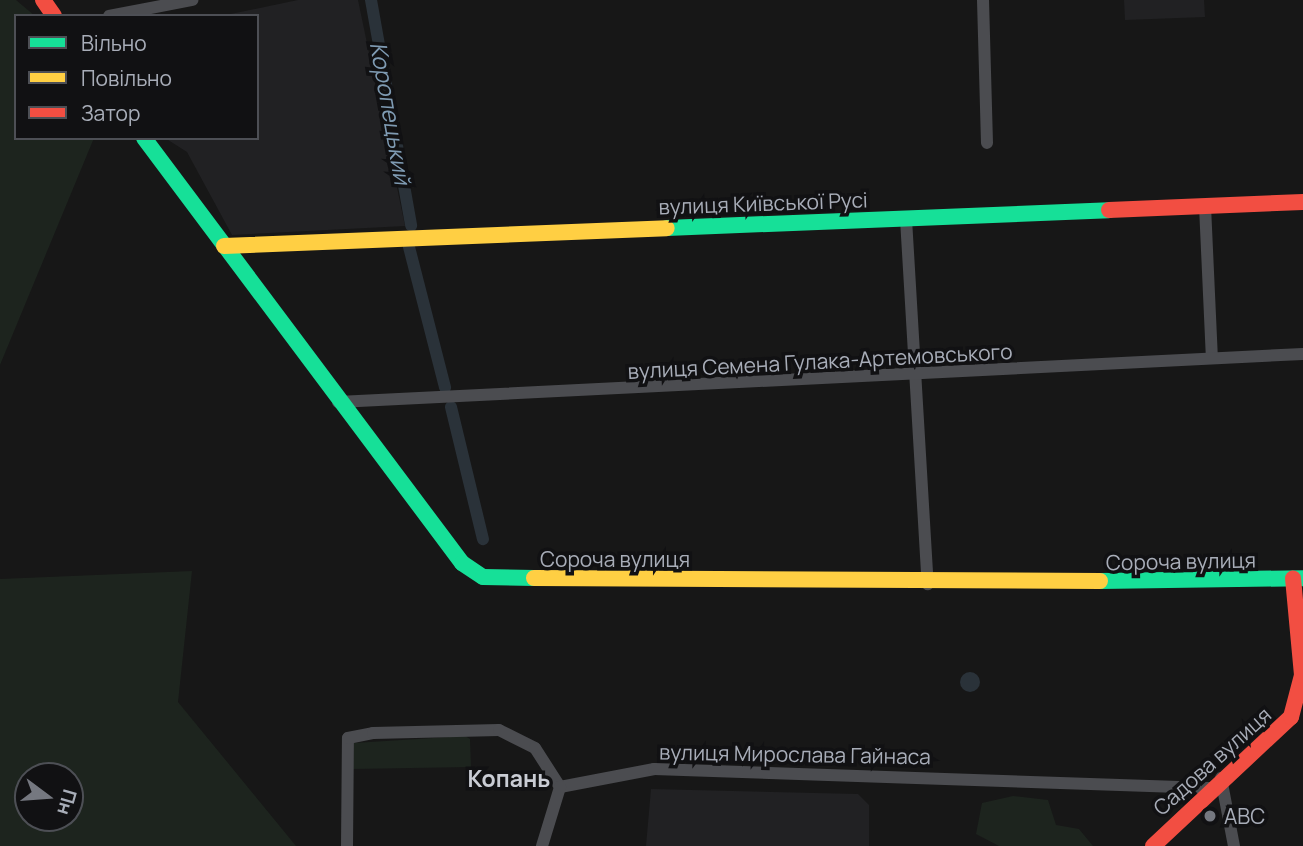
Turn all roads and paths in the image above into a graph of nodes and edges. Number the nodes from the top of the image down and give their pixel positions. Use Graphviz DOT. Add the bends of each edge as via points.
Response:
graph roads {
  1 [pos="192,0"];
  2 [pos="983,0"];
  3 [pos="119,14"];
  4 [pos="145,140"];
  5 [pos="987,143"];
  6 [pos="1303,202"];
  7 [pos="1205,206"];
  8 [pos="906,219"];
  9 [pos="224,246"];
  10 [pos="1303,354"];
  11 [pos="1212,358"];
  12 [pos="916,376"];
  13 [pos="338,402"];
  14 [pos="1298,578"];
  15 [pos="928,584"];
  16 [pos="1215,783"];
  17 [pos="560,786"];
  18 [pos="347,846"];
  19 [pos="542,846"];
  20 [pos="1153,846"];
  21 [pos="1234,846"];
  1 -- 3 [label="street"];
  2 -- 5 [label="street"];
  4 -- 9 [label="street, Сороча вулиця"];
  6 -- 7 [label="street, вулиця Київської Русі"];
  7 -- 8 [label="street, вулиця Київської Русі"];
  7 -- 11 [label="street"];
  8 -- 9 [label="street, вулиця Київської Русі"];
  8 -- 12 [label="street"];
  9 -- 13 [label="street, Сороча вулиця"];
  10 -- 11 [label="street, вулиця Семена Гулака-Артемовського"];
  11 -- 12 [label="street, вулиця Семена Гулака-Артемовського"];
  12 -- 13 [label="street, вулиця Семена Гулака-Артемовського"];
  12 -- 15 [label="street"];
  13 -- 15 [label="street, Сороча вулиця" via="462,563 483,577"];
  14 -- 15 [label="street, Сороча вулиця"];
  14 -- 16 [label="street, Садова вулиця" via="1302,675 1291,717"];
  16 -- 17 [label="street, вулиця Мирослава Гайнаса" via="654,769"];
  16 -- 20 [label="street, Садова вулиця"];
  16 -- 21 [label="street"];
  17 -- 18 [label="street" via="535,748 499,730 348,738"];
  17 -- 19 [label="street"];
}
